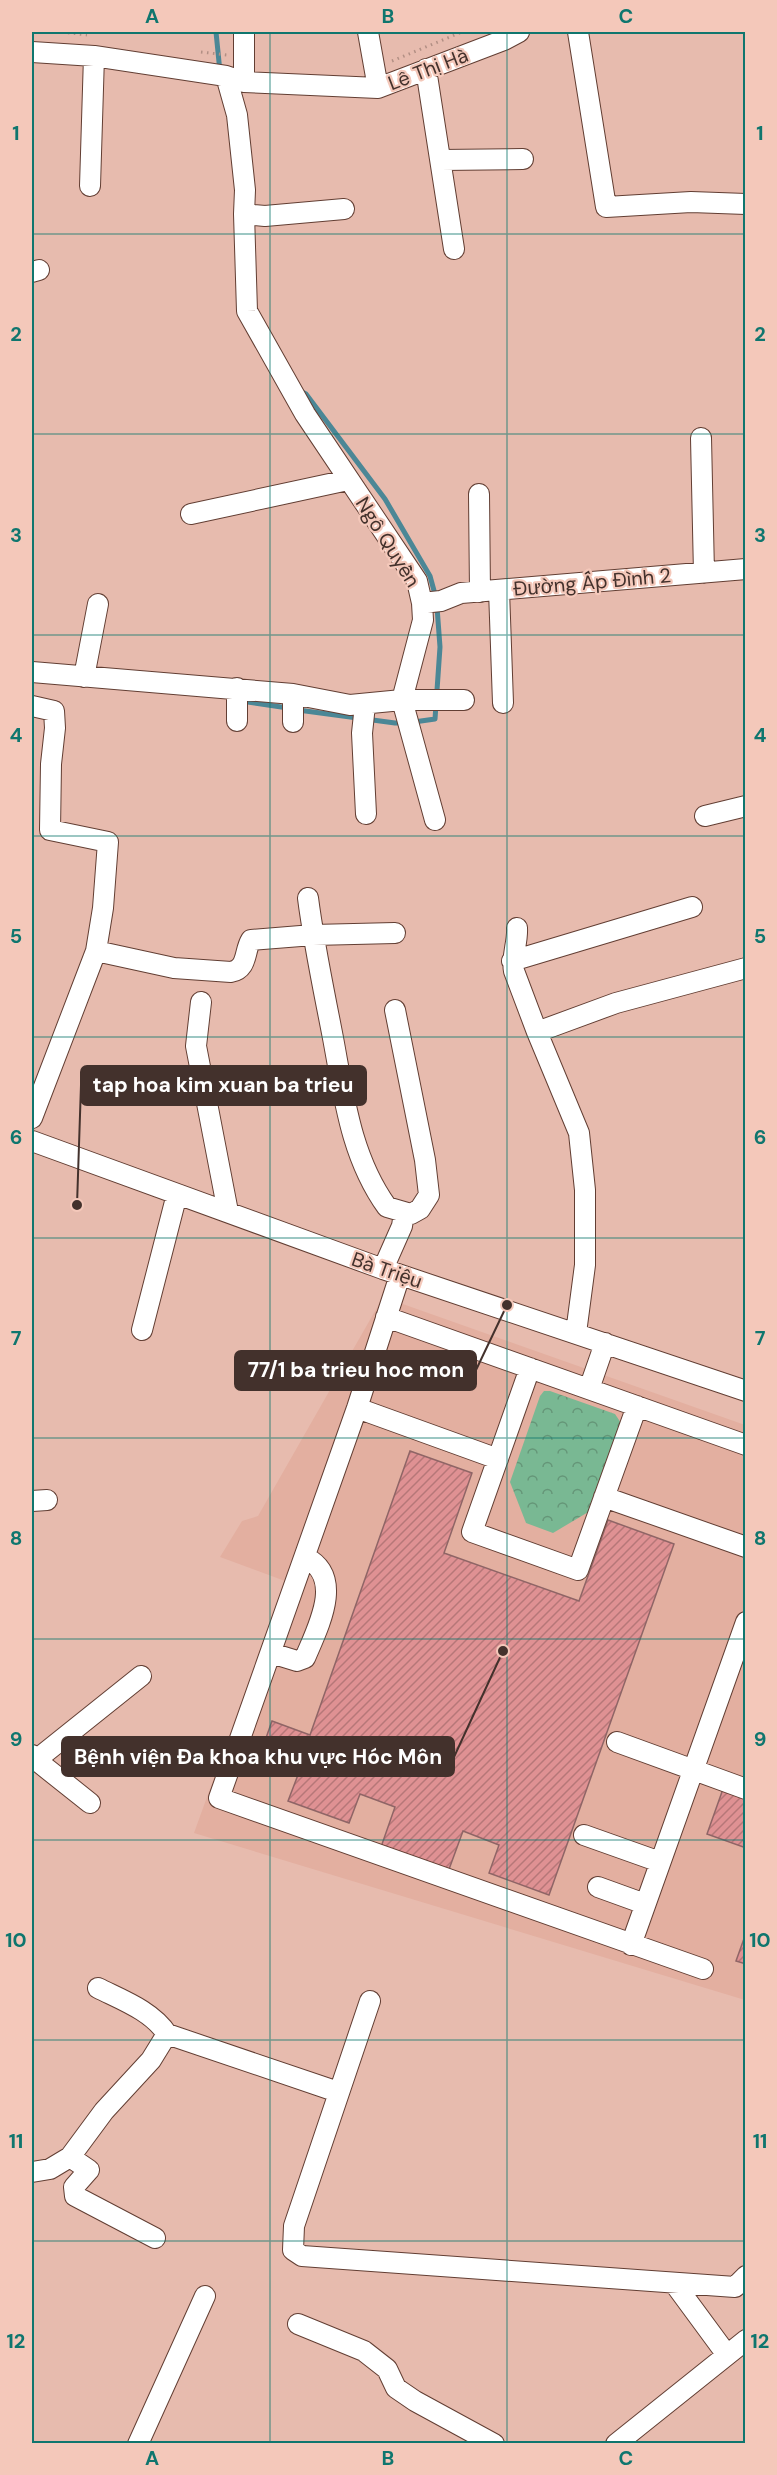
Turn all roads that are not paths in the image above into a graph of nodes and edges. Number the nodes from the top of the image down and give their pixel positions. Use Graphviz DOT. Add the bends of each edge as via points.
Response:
graph roads {
  1 [pos="244,32"];
  2 [pos="368,32"];
  3 [pos="578,32"];
  4 [pos="508,34"];
  5 [pos="32,52"];
  6 [pos="93,56"];
  7 [pos="426,69"];
  8 [pos="235,79"];
  9 [pos="378,88"];
  10 [pos="523,159"];
  11 [pos="441,160"];
  12 [pos="90,186"];
  13 [pos="746,204"];
  14 [pos="344,209"];
  15 [pos="253,215"];
  16 [pos="454,249"];
  17 [pos="701,438"];
  18 [pos="348,480"];
  19 [pos="478,494"];
  20 [pos="191,514"];
  21 [pos="746,569"];
  22 [pos="704,573"];
  23 [pos="489,591"];
  24 [pos="432,602"];
  25 [pos="98,604"];
  26 [pos="32,672"];
  27 [pos="84,677"];
  28 [pos="293,696"];
  29 [pos="464,700"];
  30 [pos="402,701"];
  31 [pos="503,703"];
  32 [pos="32,706"];
  33 [pos="364,708"];
  34 [pos="293,722"];
  35 [pos="746,806"];
  36 [pos="366,814"];
  37 [pos="705,816"];
  38 [pos="435,820"];
  39 [pos="308,898"];
  40 [pos="692,907"];
  41 [pos="517,928"];
  42 [pos="395,933"];
  43 [pos="313,935"];
  44 [pos="96,951"];
  45 [pos="512,961"];
  46 [pos="746,968"];
  47 [pos="201,1002"];
  48 [pos="395,1010"];
  49 [pos="537,1032"];
  50 [pos="32,1118"];
  51 [pos="32,1141"];
  52 [pos="177,1194"];
  53 [pos="228,1212"];
  54 [pos="404,1214"];
  55 [pos="391,1272"];
  56 [pos="387,1317"];
  57 [pos="142,1330"];
  58 [pos="576,1333"];
  59 [pos="605,1343"];
  60 [pos="530,1368"];
  61 [pos="589,1389"];
  62 [pos="746,1391"];
  63 [pos="637,1406"];
  64 [pos="357,1408"];
  65 [pos="746,1444"];
  66 [pos="498,1459"];
  67 [pos="604,1497"];
  68 [pos="746,1547"];
  69 [pos="304,1557"];
  70 [pos="746,1622"];
  71 [pos="271,1653"];
  72 [pos="141,1676"];
  73 [pos="617,1742"];
  74 [pos="34,1758"];
  75 [pos="693,1770"];
  76 [pos="746,1789"];
  77 [pos="90,1803"];
  78 [pos="584,1835"];
  79 [pos="660,1862"];
  80 [pos="598,1887"];
  81 [pos="645,1904"];
  82 [pos="631,1944"];
  83 [pos="703,1969"];
  84 [pos="98,1988"];
  85 [pos="370,2001"];
  86 [pos="167,2034"];
  87 [pos="338,2092"];
  88 [pos="70,2157"];
  89 [pos="32,2172"];
  90 [pos="155,2238"];
  91 [pos="746,2276"];
  92 [pos="674,2283"];
  93 [pos="205,2296"];
  94 [pos="298,2325"];
  95 [pos="746,2340"];
  96 [pos="727,2355"];
  97 [pos="138,2444"];
  98 [pos="494,2444"];
  99 [pos="616,2444"];
  1 -- 8 [label="street, Ngô Quyền"];
  2 -- 9 [label="street"];
  3 -- 13 [label="street" via="606,207 691,202"];
  4 -- 7 [label="street, Lê Thị Hà"];
  5 -- 6 [label="street"];
  6 -- 8 [label="street, Lê Thị Hà"];
  6 -- 12 [label="street"];
  7 -- 9 [label="street, Lê Thị Hà"];
  7 -- 11 [label="street"];
  8 -- 9 [label="street, Lê Thị Hà"];
  8 -- 15 [label="street, Ngô Quyền" via="245,190"];
  10 -- 11 [label="street"];
  11 -- 16 [label="street"];
  14 -- 15 [label="street"];
  15 -- 18 [label="street, Ngô Quyền" via="247,311 305,414"];
  17 -- 22 [label="street"];
  18 -- 20 [label="street"];
  18 -- 24 [label="street, Ngô Quyền"];
  19 -- 23 [label="street"];
  21 -- 22 [label="street, Đường Ấp Đình 2"];
  22 -- 23 [label="street, Đường Ấp Đình 2"];
  23 -- 24 [label="street, Đường Ấp Đình 2" via="461,593"];
  23 -- 31 [label="street"];
  24 -- 30 [label="street, Ngô Quyền" via="423,620"];
  25 -- 27 [label="street"];
  26 -- 27 [label="street"];
  27 -- 28 [label="street" via="237,704"];
  28 -- 33 [label="street"];
  28 -- 34 [label="street"];
  29 -- 30 [label="street"];
  30 -- 33 [label="street"];
  30 -- 38 [label="street"];
  32 -- 44 [label="street" via="54,711 50,830 108,842"];
  33 -- 36 [label="street"];
  35 -- 37 [label="street"];
  39 -- 43 [label="street"];
  40 -- 45 [label="street"];
  41 -- 45 [label="street"];
  42 -- 43 [label="street"];
  43 -- 44 [label="street" via="251,940 244,963 231,972 174,968"];
  43 -- 54 [label="street" via="362,1166 387,1207"];
  44 -- 50 [label="street"];
  45 -- 49 [label="street"];
  46 -- 49 [label="street" via="616,1003"];
  47 -- 53 [label="street" via="196,1046"];
  48 -- 54 [label="street" via="429,1195 414,1213"];
  49 -- 58 [label="street" via="579,1133 585,1190 585,1265"];
  51 -- 52 [label="street, Bà Triệu"];
  52 -- 53 [label="street, Bà Triệu"];
  52 -- 57 [label="street"];
  53 -- 55 [label="street, Bà Triệu"];
  54 -- 55 [label="street"];
  55 -- 56 [label="street"];
  55 -- 58 [label="street, Bà Triệu"];
  56 -- 60 [label="street"];
  56 -- 64 [label="street"];
  58 -- 59 [label="street, Bà Triệu"];
  59 -- 61 [label="street"];
  59 -- 62 [label="street, Bà Triệu"];
  60 -- 61 [label="street"];
  60 -- 66 [label="street"];
  61 -- 63 [label="street"];
  63 -- 65 [label="street"];
  63 -- 67 [label="street"];
  64 -- 66 [label="street"];
  64 -- 69 [label="street"];
  66 -- 67 [label="street" via="472,1532 578,1570"];
  67 -- 68 [label="street"];
  69 -- 71 [label="street"];
  69 -- 71 [label="street" via="313,1561 324,1575 325,1602 305,1658 297,1661"];
  70 -- 75 [label="street"];
  71 -- 82 [label="street" via="219,1798"];
  72 -- 74 [label="street"];
  73 -- 75 [label="street"];
  74 -- 77 [label="street"];
  75 -- 76 [label="street"];
  75 -- 79 [label="street"];
  78 -- 79 [label="street"];
  79 -- 81 [label="street"];
  80 -- 81 [label="street"];
  81 -- 82 [label="street"];
  82 -- 83 [label="street"];
  84 -- 86 [label="street" via="145,2013"];
  85 -- 87 [label="street"];
  86 -- 87 [label="street"];
  86 -- 88 [label="street" via="151,2060 104,2111"];
  87 -- 92 [label="street" via="294,2226 293,2250 302,2256"];
  88 -- 89 [label="street" via="50,2169"];
  88 -- 90 [label="street" via="89,2170 74,2187 75,2196"];
  91 -- 92 [label="street" via="735,2288"];
  92 -- 96 [label="street"];
  93 -- 97 [label="street"];
  94 -- 98 [label="street" via="364,2351 387,2369 396,2388"];
  95 -- 96 [label="street"];
  96 -- 99 [label="street"];
}
